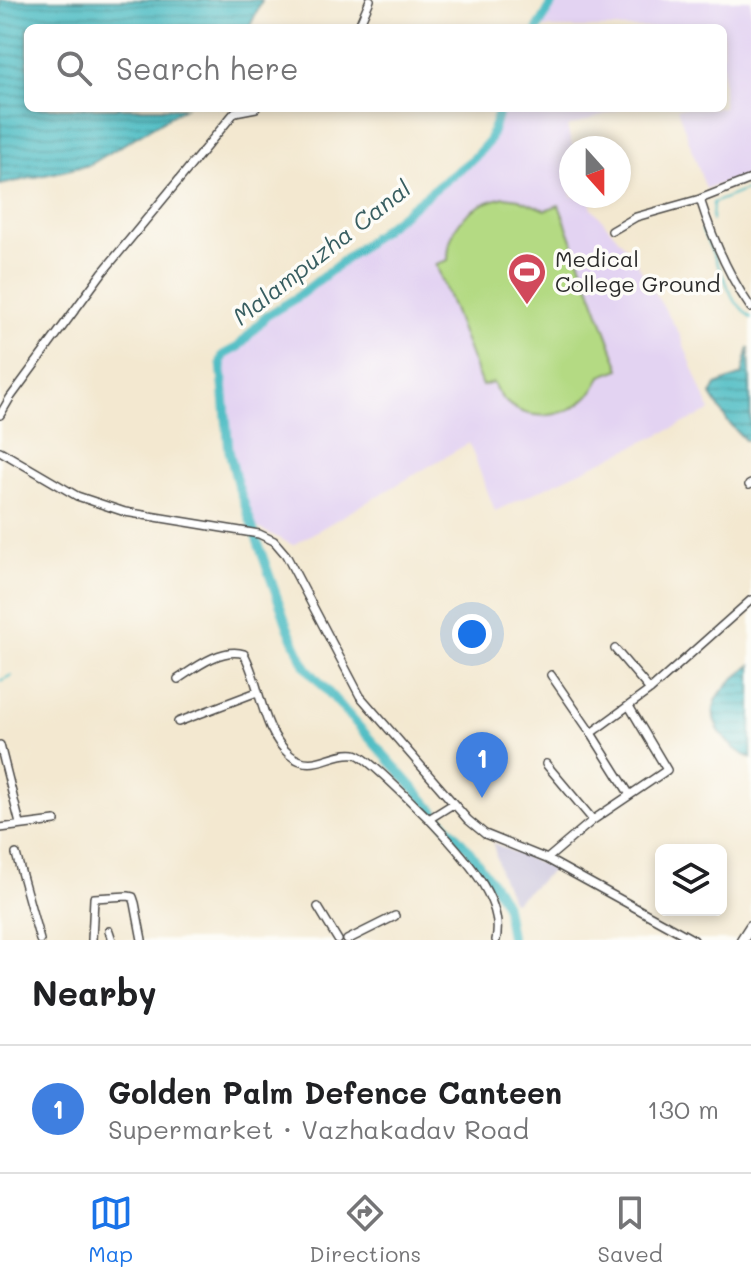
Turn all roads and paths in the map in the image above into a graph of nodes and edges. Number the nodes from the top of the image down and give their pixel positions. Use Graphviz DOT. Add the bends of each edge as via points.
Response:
graph roads {
  1 [pos="370,0"];
  2 [pos="360,24"];
  3 [pos="235,112"];
  4 [pos="751,179"];
  5 [pos="700,199"];
  6 [pos="612,231"];
  7 [pos="751,308"];
  8 [pos="0,415"];
  9 [pos="0,451"];
  10 [pos="751,600"];
  11 [pos="615,649"];
  12 [pos="551,675"];
  13 [pos="178,679"];
  14 [pos="650,690"];
  15 [pos="257,692"];
  16 [pos="629,706"];
  17 [pos="178,722"];
  18 [pos="591,733"];
  19 [pos="0,745"];
  20 [pos="546,764"];
  21 [pos="630,795"];
  22 [pos="453,804"];
  23 [pos="429,819"];
  24 [pos="593,820"];
  25 [pos="55,821"];
  26 [pos="20,824"];
  27 [pos="0,828"];
  28 [pos="16,854"];
  29 [pos="547,859"];
  30 [pos="318,907"];
  31 [pos="395,916"];
  32 [pos="751,926"];
  33 [pos="40,940"];
  34 [pos="92,940"];
  35 [pos="142,940"];
  36 [pos="338,940"];
  37 [pos="347,940"];
  38 [pos="496,940"];
  39 [pos="694,940"];
  40 [pos="742,940"];
  1 -- 2 [label="street"];
  3 -- 8 [label="street" via="102,273"];
  4 -- 5 [label="street"];
  5 -- 6 [label="street" via="636,217"];
  5 -- 7 [label="street" via="736,286"];
  9 -- 22 [label="street" via="77,496 125,512 259,534 274,541 360,696"];
  10 -- 14 [label="street"];
  11 -- 14 [label="street"];
  12 -- 18 [label="street"];
  13 -- 15 [label="street" via="235,651 250,664"];
  14 -- 16 [label="street"];
  15 -- 17 [label="street"];
  15 -- 23 [label="street" via="290,755 304,763 362,757"];
  16 -- 18 [label="street"];
  16 -- 21 [label="street" via="667,770"];
  18 -- 21 [label="street"];
  19 -- 26 [label="street"];
  20 -- 24 [label="street"];
  21 -- 24 [label="street"];
  22 -- 23 [label="street"];
  22 -- 29 [label="street" via="485,834"];
  23 -- 38 [label="street" via="483,886 495,913"];
  24 -- 29 [label="street"];
  25 -- 26 [label="street"];
  26 -- 27 [label="street"];
  28 -- 33 [label="street"];
  29 -- 39 [label="street"];
  30 -- 36 [label="street"];
  31 -- 37 [label="street"];
  32 -- 40 [label="street"];
  34 -- 35 [label="street" via="94,898 128,896 135,903"];
}
